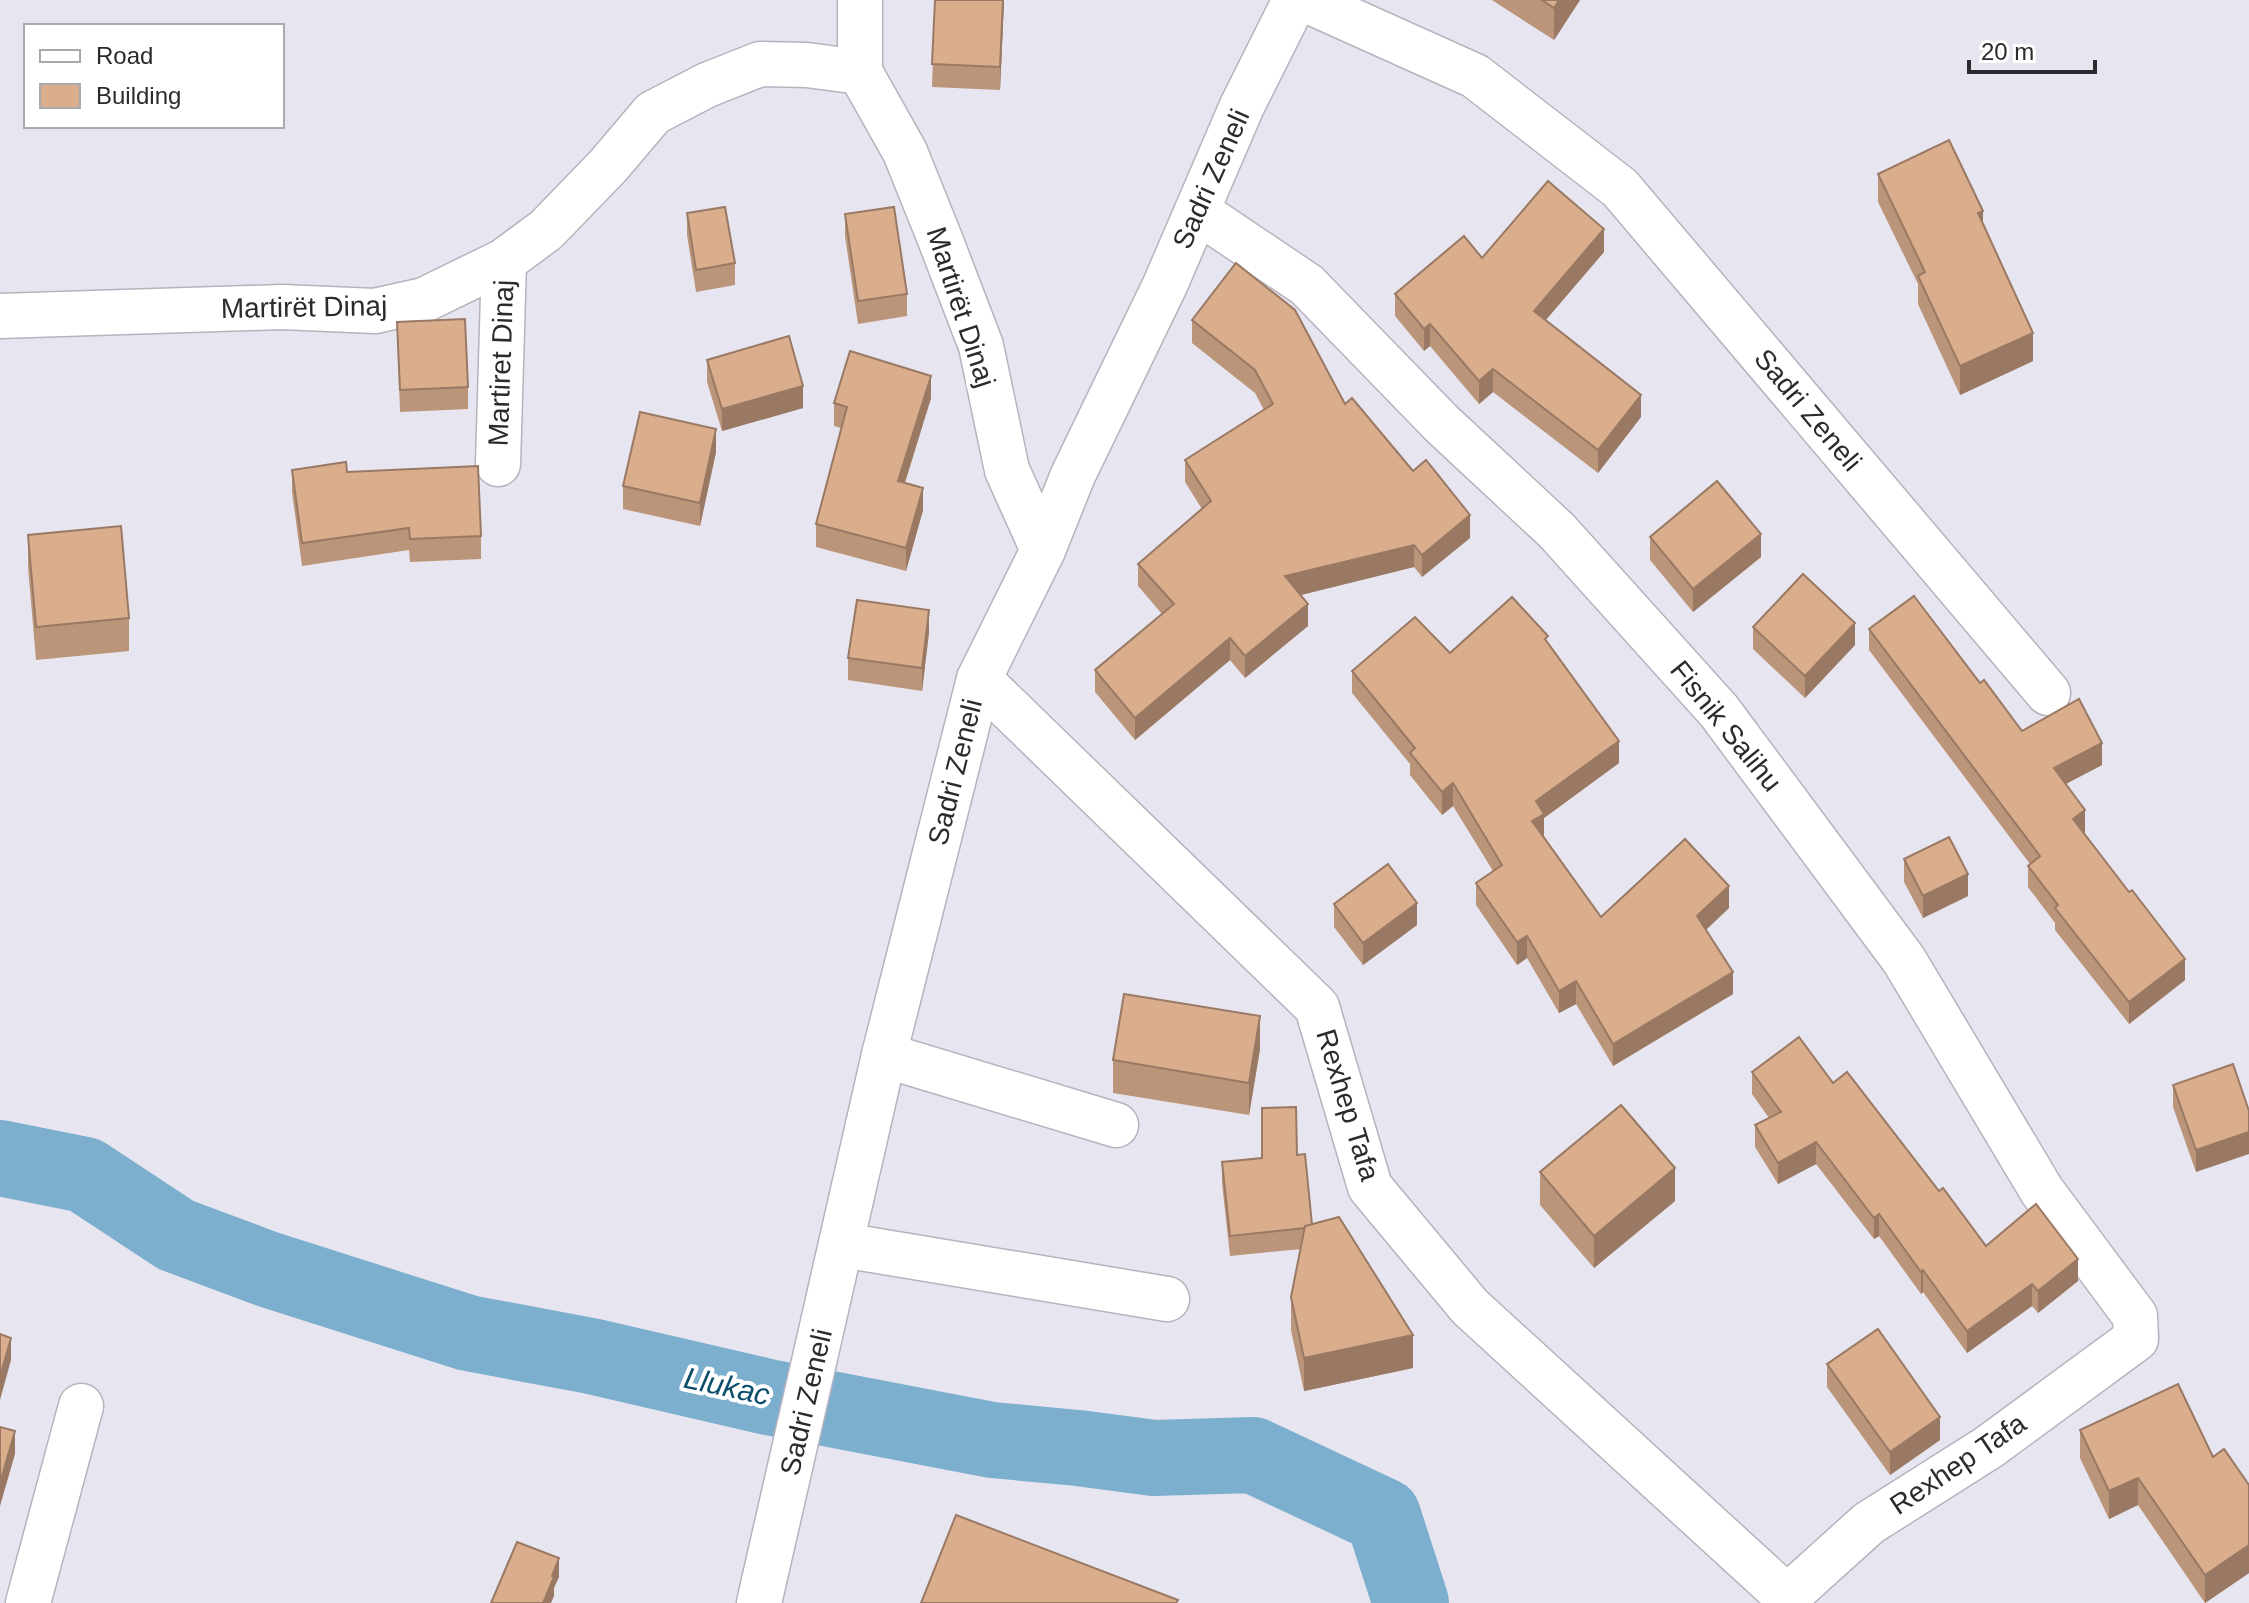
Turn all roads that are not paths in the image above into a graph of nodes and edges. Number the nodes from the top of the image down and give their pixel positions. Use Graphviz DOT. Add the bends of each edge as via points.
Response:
graph roads {
  1 [pos="860,0"];
  2 [pos="1295,0"];
  3 [pos="1306,0"];
  4 [pos="860,72"];
  5 [pos="1197,211"];
  6 [pos="504,261"];
  7 [pos="0,316"];
  8 [pos="498,464"];
  9 [pos="1043,550"];
  10 [pos="979,679"];
  11 [pos="2048,693"];
  12 [pos="884,1055"];
  13 [pos="1116,1125"];
  14 [pos="842,1245"];
  15 [pos="1167,1299"];
  16 [pos="2136,1339"];
  17 [pos="81,1406"];
  18 [pos="767,1600"];
  19 [pos="1789,1600"];
  20 [pos="28,1603"];
  1 -- 4 [label="street, Martirët Dinaj"];
  2 -- 5 [label="street, Sadri Zeneli"];
  3 -- 11 [label="street, Sadri Zeneli" via="1475,76 1620,188"];
  4 -- 6 [label="street, Martirët Dinaj" via="760,64 653,113 546,230"];
  4 -- 9 [label="street, Martirët Dinaj" via="905,152 981,346 1007,470"];
  5 -- 9 [label="street, Sadri Zeneli"];
  5 -- 16 [label="street, Fisnik Salihu" via="1307,285 1442,424 1557,531 1719,711 1904,960 2042,1191 2135,1316"];
  6 -- 7 [label="street, Martirët Dinaj" via="424,300 375,311 282,307"];
  6 -- 8 [label="street, Martiret Dinaj"];
  9 -- 10 [label="street, Sadri Zeneli"];
  10 -- 12 [label="street, Sadri Zeneli"];
  10 -- 19 [label="street, Rexhep Tafa" via="1317,1007 1370,1187 1470,1307"];
  12 -- 13 [label="street"];
  12 -- 14 [label="street, Sadri Zeneli"];
  14 -- 15 [label="street"];
  14 -- 18 [label="street, Sadri Zeneli"];
  16 -- 19 [label="street, Rexhep Tafa" via="1989,1447 1869,1523"];
  17 -- 20 [label="street"];
}
